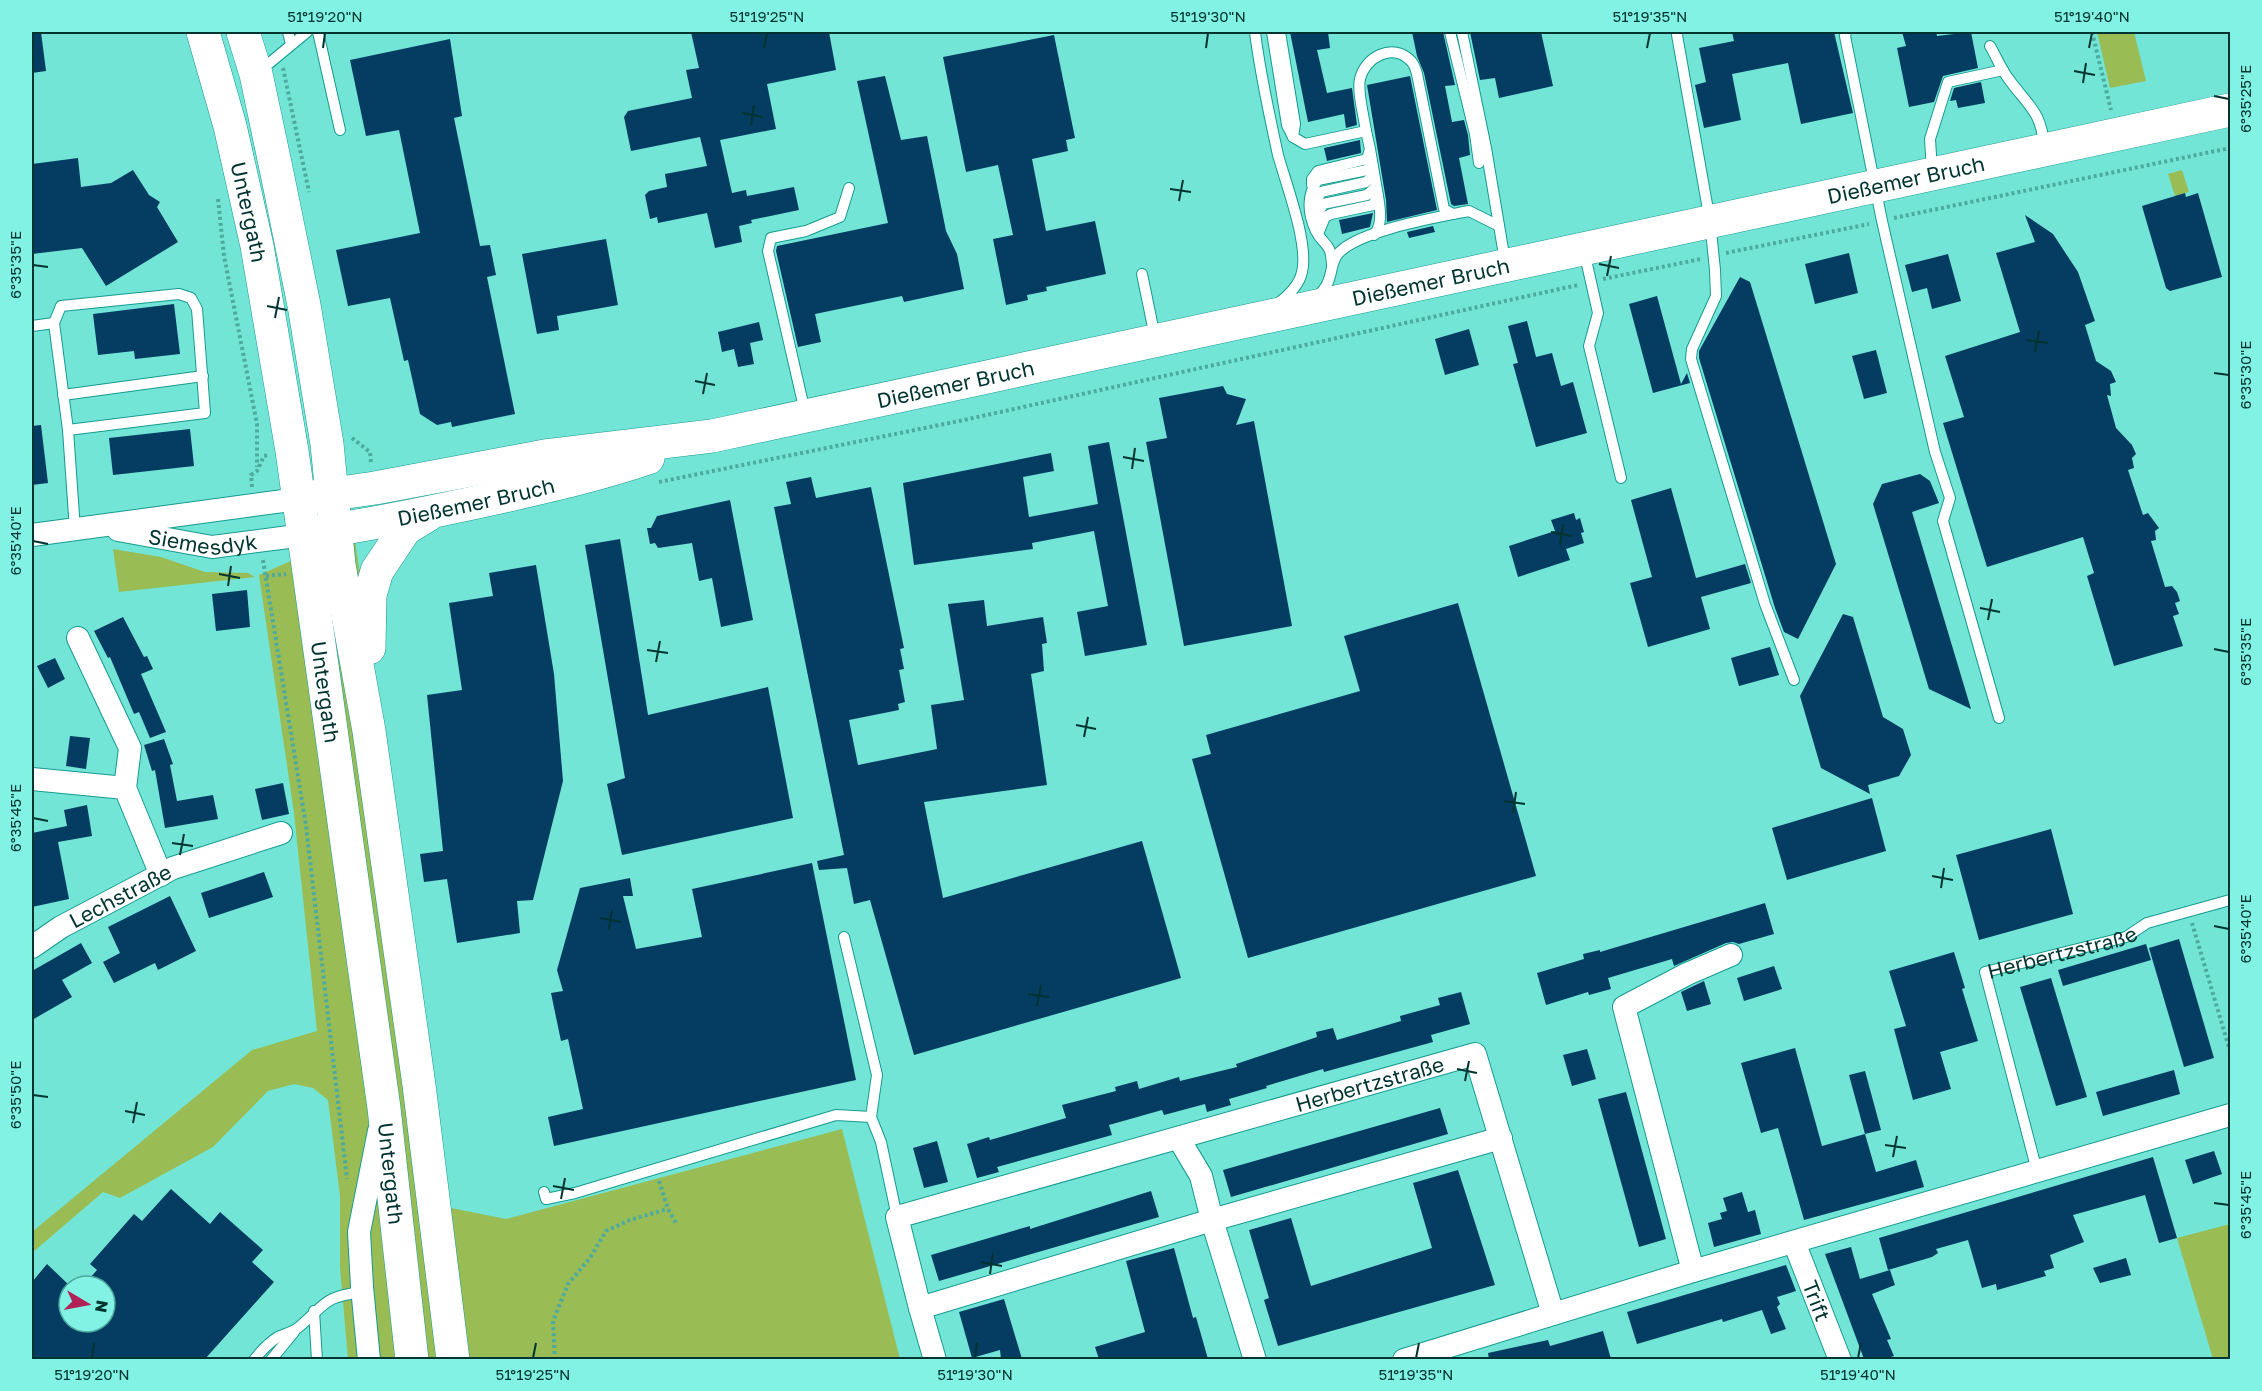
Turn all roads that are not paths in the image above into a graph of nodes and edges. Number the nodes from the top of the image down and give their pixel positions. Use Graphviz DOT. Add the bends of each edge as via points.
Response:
graph roads {
  1 [pos="203,32"];
  2 [pos="243,32"];
  3 [pos="288,32"];
  4 [pos="307,32"];
  5 [pos="318,32"];
  6 [pos="1255,32"];
  7 [pos="1272,32"];
  8 [pos="1280,32"];
  9 [pos="1450,32"];
  10 [pos="1462,32"];
  11 [pos="1678,32"];
  12 [pos="1846,32"];
  13 [pos="291,44"];
  14 [pos="1990,46"];
  15 [pos="2003,70"];
  16 [pos="256,74"];
  17 [pos="2230,110"];
  18 [pos="340,130"];
  19 [pos="1366,131"];
  20 [pos="1293,137"];
  21 [pos="1370,149"];
  22 [pos="2044,150"];
  23 [pos="1479,163"];
  24 [pos="1373,169"];
  25 [pos="1932,174"];
  26 [pos="1875,186"];
  27 [pos="849,188"];
  28 [pos="1312,188"];
  29 [pos="1377,192"];
  30 [pos="1454,214"];
  31 [pos="1478,215"];
  32 [pos="1312,216"];
  33 [pos="1710,221"];
  34 [pos="1499,226"];
  35 [pos="1318,234"];
  36 [pos="1374,235"];
  37 [pos="1583,248"];
  38 [pos="1506,264"];
  39 [pos="1332,265"];
  40 [pos="1142,274"];
  41 [pos="1308,307"];
  42 [pos="1260,317"];
  43 [pos="54,323"];
  44 [pos="32,326"];
  45 [pos="1156,340"];
  46 [pos="203,376"];
  47 [pos="63,395"];
  48 [pos="806,416"];
  49 [pos="68,430"];
  50 [pos="712,436"];
  51 [pos="1622,478"];
  52 [pos="331,494"];
  53 [pos="298,499"];
  54 [pos="432,512"];
  55 [pos="102,527"];
  56 [pos="75,530"];
  57 [pos="336,530"];
  58 [pos="304,535"];
  59 [pos="32,536"];
  60 [pos="78,638"];
  61 [pos="1794,680"];
  62 [pos="1999,718"];
  63 [pos="369,730"];
  64 [pos="32,779"];
  65 [pos="125,788"];
  66 [pos="281,833"];
  67 [pos="161,875"];
  68 [pos="2230,900"];
  69 [pos="844,937"];
  70 [pos="32,947"];
  71 [pos="1731,954"];
  72 [pos="384,1108"];
  73 [pos="2230,1115"];
  74 [pos="871,1117"];
  75 [pos="1501,1138"];
  76 [pos="1179,1139"];
  77 [pos="2037,1171"];
  78 [pos="544,1192"];
  79 [pos="897,1217"];
  80 [pos="1212,1220"];
  81 [pos="1794,1242"];
  82 [pos="1693,1271"];
  83 [pos="362,1292"];
  84 [pos="920,1308"];
  85 [pos="314,1311"];
  86 [pos="1553,1314"];
  87 [pos="297,1328"];
  88 [pos="1436,1355"];
  89 [pos="254,1359"];
  90 [pos="271,1359"];
  91 [pos="317,1359"];
  92 [pos="369,1359"];
  93 [pos="412,1359"];
  94 [pos="453,1359"];
  95 [pos="935,1359"];
  96 [pos="1255,1359"];
  97 [pos="1404,1359"];
  98 [pos="1840,1359"];
  1 -- 53 [label="main road, Untergath" via="230,126 257,246"];
  2 -- 16 [label="main road, Untergath"];
  3 -- 13 [label="lane"];
  4 -- 13 [label="lane"];
  5 -- 18 [label="lane"];
  6 -- 42 [label="lane" via="1304,260 1296,286"];
  7 -- 20 [label="lane" via="1287,125"];
  8 -- 20 [label="lane" via="1295,124"];
  9 -- 23 [label="lane"];
  10 -- 34 [label="lane"];
  11 -- 33 [label="lane"];
  12 -- 26 [label="lane"];
  13 -- 16 [label="lane"];
  14 -- 15 [label="lane"];
  15 -- 22 [label="lane" via="2039,118"];
  15 -- 25 [label="lane" via="1948,82 1930,140"];
  16 -- 52 [label="main road, Untergath" via="304,305 327,444"];
  17 -- 22 [label="main road, Dießemer Bruch"];
  19 -- 20 [label="lane" via="1305,144"];
  19 -- 21 [label="lane"];
  19 -- 30 [label="lane" via="1360,76 1372,57 1401,54 1412,62 1418,74 1444,209"];
  21 -- 24 [label="lane"];
  21 -- 28 [label="lane" via="1367,159 1318,171"];
  22 -- 25 [label="main road, Dießemer Bruch"];
  24 -- 28 [label="lane" via="1318,180"];
  24 -- 29 [label="lane"];
  24 -- 32 [label="lane" via="1366,182 1321,192"];
  25 -- 26 [label="main road, Dießemer Bruch"];
  26 -- 33 [label="main road, Dießemer Bruch"];
  26 -- 62 [label="lane" via="1935,452 1950,498 1943,521"];
  27 -- 48 [label="lane" via="840,218 806,231 771,238 768,251"];
  28 -- 32 [label="lane" via="1308,199"];
  29 -- 32 [label="lane" via="1323,204"];
  29 -- 35 [label="lane" via="1373,205 1330,213"];
  29 -- 36 [label="lane" via="1381,214"];
  30 -- 31 [label="lane" via="1469,211"];
  30 -- 36 [label="lane"];
  31 -- 34 [label="lane"];
  31 -- 36 [label="lane"];
  32 -- 35 [label="lane"];
  33 -- 37 [label="main road, Dießemer Bruch"];
  33 -- 61 [label="lane" via="1716,296 1691,359 1765,604"];
  34 -- 38 [label="lane"];
  35 -- 39 [label="lane" via="1332,251"];
  36 -- 39 [label="lane" via="1343,249"];
  37 -- 38 [label="main road, Dießemer Bruch"];
  37 -- 51 [label="lane" via="1598,313 1589,346"];
  38 -- 41 [label="main road, Dießemer Bruch"];
  39 -- 41 [label="lane" via="1328,282"];
  40 -- 45 [label="lane"];
  41 -- 42 [label="main road, Dießemer Bruch"];
  42 -- 45 [label="main road, Dießemer Bruch"];
  43 -- 44 [label="lane"];
  43 -- 46 [label="lane" via="61,306 179,294 191,298 197,309"];
  43 -- 47 [label="lane"];
  45 -- 48 [label="main road, Dießemer Bruch"];
  46 -- 47 [label="lane"];
  46 -- 49 [label="lane" via="206,413"];
  47 -- 49 [label="lane"];
  48 -- 50 [label="main road, Dießemer Bruch"];
  49 -- 56 [label="lane"];
  50 -- 52 [label="main road, Dießemer Bruch" via="545,456"];
  50 -- 54 [label="main road, Dießemer Bruch" via="599,474"];
  52 -- 53 [label="main road, Dießemer Bruch"];
  52 -- 57 [label="main road, Untergath"];
  53 -- 55 [label="street, Siemesdyk"];
  53 -- 58 [label="main road, Untergath"];
  54 -- 57 [label="main road, Dießemer Bruch"];
  54 -- 63 [label="main road, Untergath" via="405,529 377,571 370,595"];
  55 -- 56 [label="street, Siemesdyk"];
  55 -- 58 [label="street, Siemesdyk" via="212,547"];
  56 -- 59 [label="street, Siemesdyk"];
  57 -- 58 [label="main road, Dießemer Bruch"];
  57 -- 63 [label="main road, Untergath"];
  58 -- 72 [label="main road, Untergath"];
  60 -- 65 [label="street" via="130,748"];
  63 -- 94 [label="main road, Untergath"];
  64 -- 65 [label="street"];
  65 -- 67 [label="street"];
  66 -- 67 [label="street, Lechstraße"];
  67 -- 70 [label="street, Lechstraße" via="61,927"];
  68 -- 77 [label="lane, Herbertzstraße" via="2146,923 2126,937 1985,972"];
  69 -- 74 [label="lane" via="877,1075"];
  71 -- 82 [label="street" via="1624,1007"];
  72 -- 83 [label="street" via="359,1232"];
  72 -- 93 [label="main road, Untergath"];
  73 -- 77 [label="street"];
  74 -- 78 [label="lane" via="836,1115 546,1199"];
  74 -- 79 [label="lane" via="881,1142"];
  75 -- 76 [label="street, Herbertzstraße" via="1475,1054"];
  75 -- 80 [label="street"];
  75 -- 86 [label="street, Herbertzstraße"];
  76 -- 79 [label="street, Herbertzstraße"];
  76 -- 80 [label="street" via="1201,1176"];
  77 -- 81 [label="street"];
  79 -- 84 [label="street"];
  80 -- 84 [label="street"];
  80 -- 96 [label="street"];
  81 -- 82 [label="street"];
  81 -- 98 [label="street, Trift"];
  82 -- 86 [label="street"];
  83 -- 85 [label="lane" via="328,1300"];
  83 -- 92 [label="street"];
  84 -- 95 [label="street"];
  85 -- 87 [label="lane"];
  85 -- 91 [label="lane"];
  86 -- 88 [label="street"];
  87 -- 89 [label="lane" via="276,1338"];
  87 -- 90 [label="lane"];
  88 -- 97 [label="street"];
}
